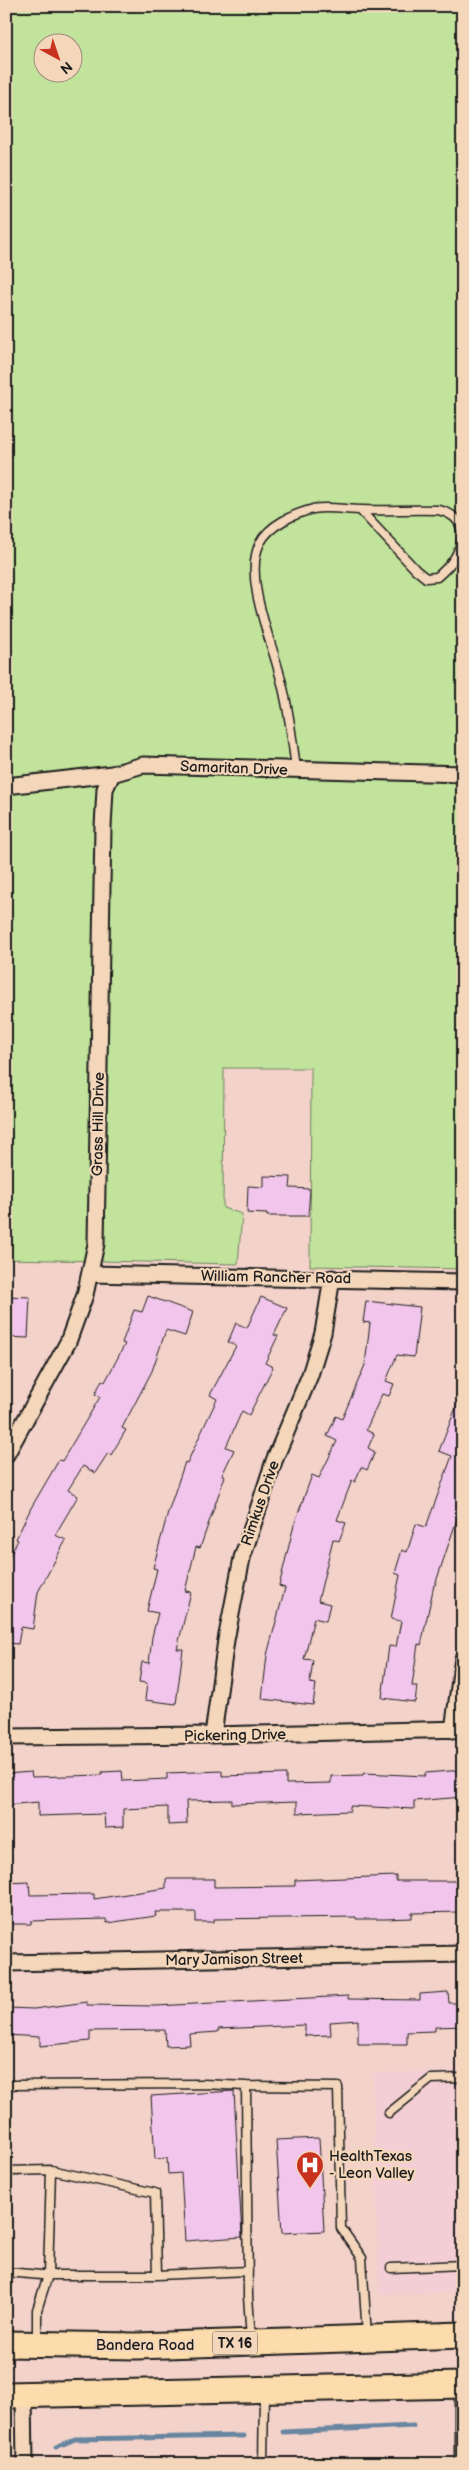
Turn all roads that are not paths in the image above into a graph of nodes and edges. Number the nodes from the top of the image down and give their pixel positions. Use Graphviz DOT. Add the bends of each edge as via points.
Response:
graph roads {
  1 [pos="360,510"];
  2 [pos="463,536"];
  3 [pos="296,769"];
  4 [pos="112,774"];
  5 [pos="463,774"];
  6 [pos="6,786"];
  7 [pos="90,1274"];
  8 [pos="332,1278"];
  9 [pos="463,1282"];
  10 [pos="6,1455"];
  11 [pos="463,1658"];
  12 [pos="458,1729"];
  13 [pos="213,1736"];
  14 [pos="6,1737"];
  15 [pos="463,1954"];
  16 [pos="6,1963"];
  17 [pos="463,2078"];
  18 [pos="6,2085"];
  19 [pos="246,2086"];
  20 [pos="389,2113"];
  21 [pos="51,2170"];
  22 [pos="6,2171"];
  23 [pos="463,2265"];
  24 [pos="391,2268"];
  25 [pos="6,2272"];
  26 [pos="248,2272"];
  27 [pos="48,2275"];
  28 [pos="157,2275"];
  29 [pos="463,2335"];
  30 [pos="367,2340"];
  31 [pos="251,2343"];
  32 [pos="6,2344"];
  33 [pos="37,2344"];
  34 [pos="461,2385"];
  35 [pos="264,2390"];
  36 [pos="15,2395"];
  37 [pos="461,2455"];
  38 [pos="25,2464"];
  39 [pos="263,2464"];
  40 [pos="459,2464"];
  1 -- 2 [label="lane" via="447,512 456,518"];
  1 -- 2 [label="lane" via="426,578 437,578 456,558"];
  1 -- 3 [label="lane" via="314,509 294,516 268,532 256,556 260,602 287,706"];
  3 -- 4 [label="street, Samaritan Drive" via="143,765"];
  3 -- 5 [label="street, Samaritan Drive"];
  4 -- 6 [label="street, Samaritan Drive"];
  4 -- 7 [label="street, Grass Hill Drive" via="105,789 102,827 96,1244"];
  7 -- 8 [label="street, William Rancher Road"];
  7 -- 10 [label="street, Grass Hill Drive" via="68,1342"];
  8 -- 9 [label="street, William Rancher Road"];
  8 -- 13 [label="street, Rimkus Drive" via="323,1333 310,1375 274,1461 242,1558 226,1640"];
  11 -- 12 [label="street"];
  12 -- 13 [label="street, Pickering Drive"];
  13 -- 14 [label="street, Pickering Drive"];
  15 -- 16 [label="street, Mary Jamison Street"];
  17 -- 20 [label="lane" via="431,2079"];
  18 -- 19 [label="lane"];
  19 -- 26 [label="lane"];
  19 -- 30 [label="lane" via="338,2087 341,2228 362,2258"];
  21 -- 22 [label="lane"];
  21 -- 27 [label="lane"];
  21 -- 28 [label="lane" via="155,2192"];
  23 -- 24 [label="lane"];
  25 -- 27 [label="lane"];
  26 -- 28 [label="lane"];
  26 -- 31 [label="lane"];
  27 -- 28 [label="lane"];
  27 -- 33 [label="lane" via="37,2310"];
  29 -- 30 [label="main road, Bandera Road / TX 16"];
  30 -- 31 [label="main road, Bandera Road / TX 16"];
  31 -- 33 [label="main road, Bandera Road / TX 16"];
  32 -- 33 [label="main road, Bandera Road / TX 16"];
  34 -- 35 [label="main road"];
  34 -- 37 [label="lane"];
  35 -- 36 [label="main road"];
  35 -- 39 [label="lane"];
  36 -- 38 [label="street"];
  37 -- 40 [label="lane"];
}
